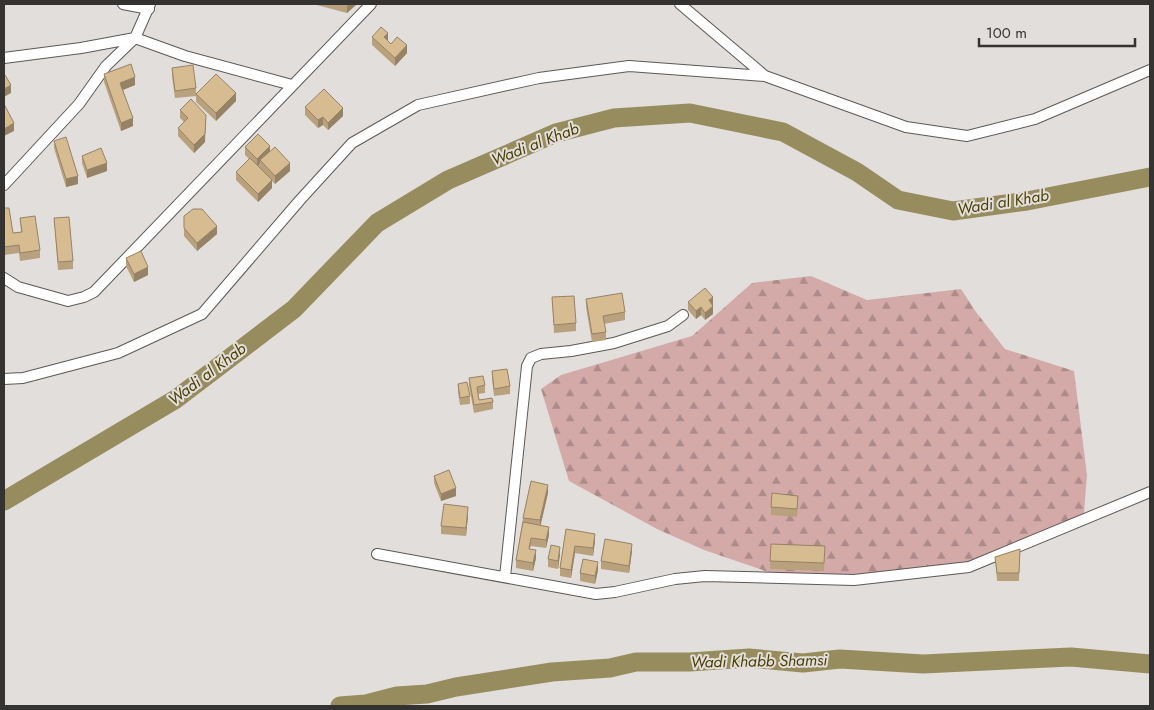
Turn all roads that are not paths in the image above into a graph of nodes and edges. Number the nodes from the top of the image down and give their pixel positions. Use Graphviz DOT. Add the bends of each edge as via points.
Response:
graph roads {
  1 [pos="123,4"];
  2 [pos="371,4"];
  3 [pos="680,4"];
  4 [pos="149,6"];
  5 [pos="135,38"];
  6 [pos="4,58"];
  7 [pos="1150,70"];
  8 [pos="765,76"];
  9 [pos="292,85"];
  10 [pos="4,186"];
  11 [pos="4,278"];
  12 [pos="683,315"];
  13 [pos="4,379"];
  14 [pos="1150,492"];
  15 [pos="377,554"];
  16 [pos="505,577"];
  1 -- 4 [label="street"];
  2 -- 9 [label="street"];
  3 -- 8 [label="street"];
  4 -- 5 [label="street"];
  5 -- 6 [label="street"];
  5 -- 9 [label="street" via="185,56"];
  5 -- 10 [label="street" via="106,66 79,104"];
  7 -- 8 [label="street" via="1035,119 967,136 906,126"];
  8 -- 13 [label="street" via="629,66 539,78 418,105 352,143 202,314 118,353 23,378"];
  9 -- 11 [label="street" via="94,292 68,301 18,287"];
  12 -- 16 [label="street" via="668,326 614,343 531,358 527,366"];
  14 -- 16 [label="street" via="969,567 854,580 704,576 596,594"];
  15 -- 16 [label="street"];
}
